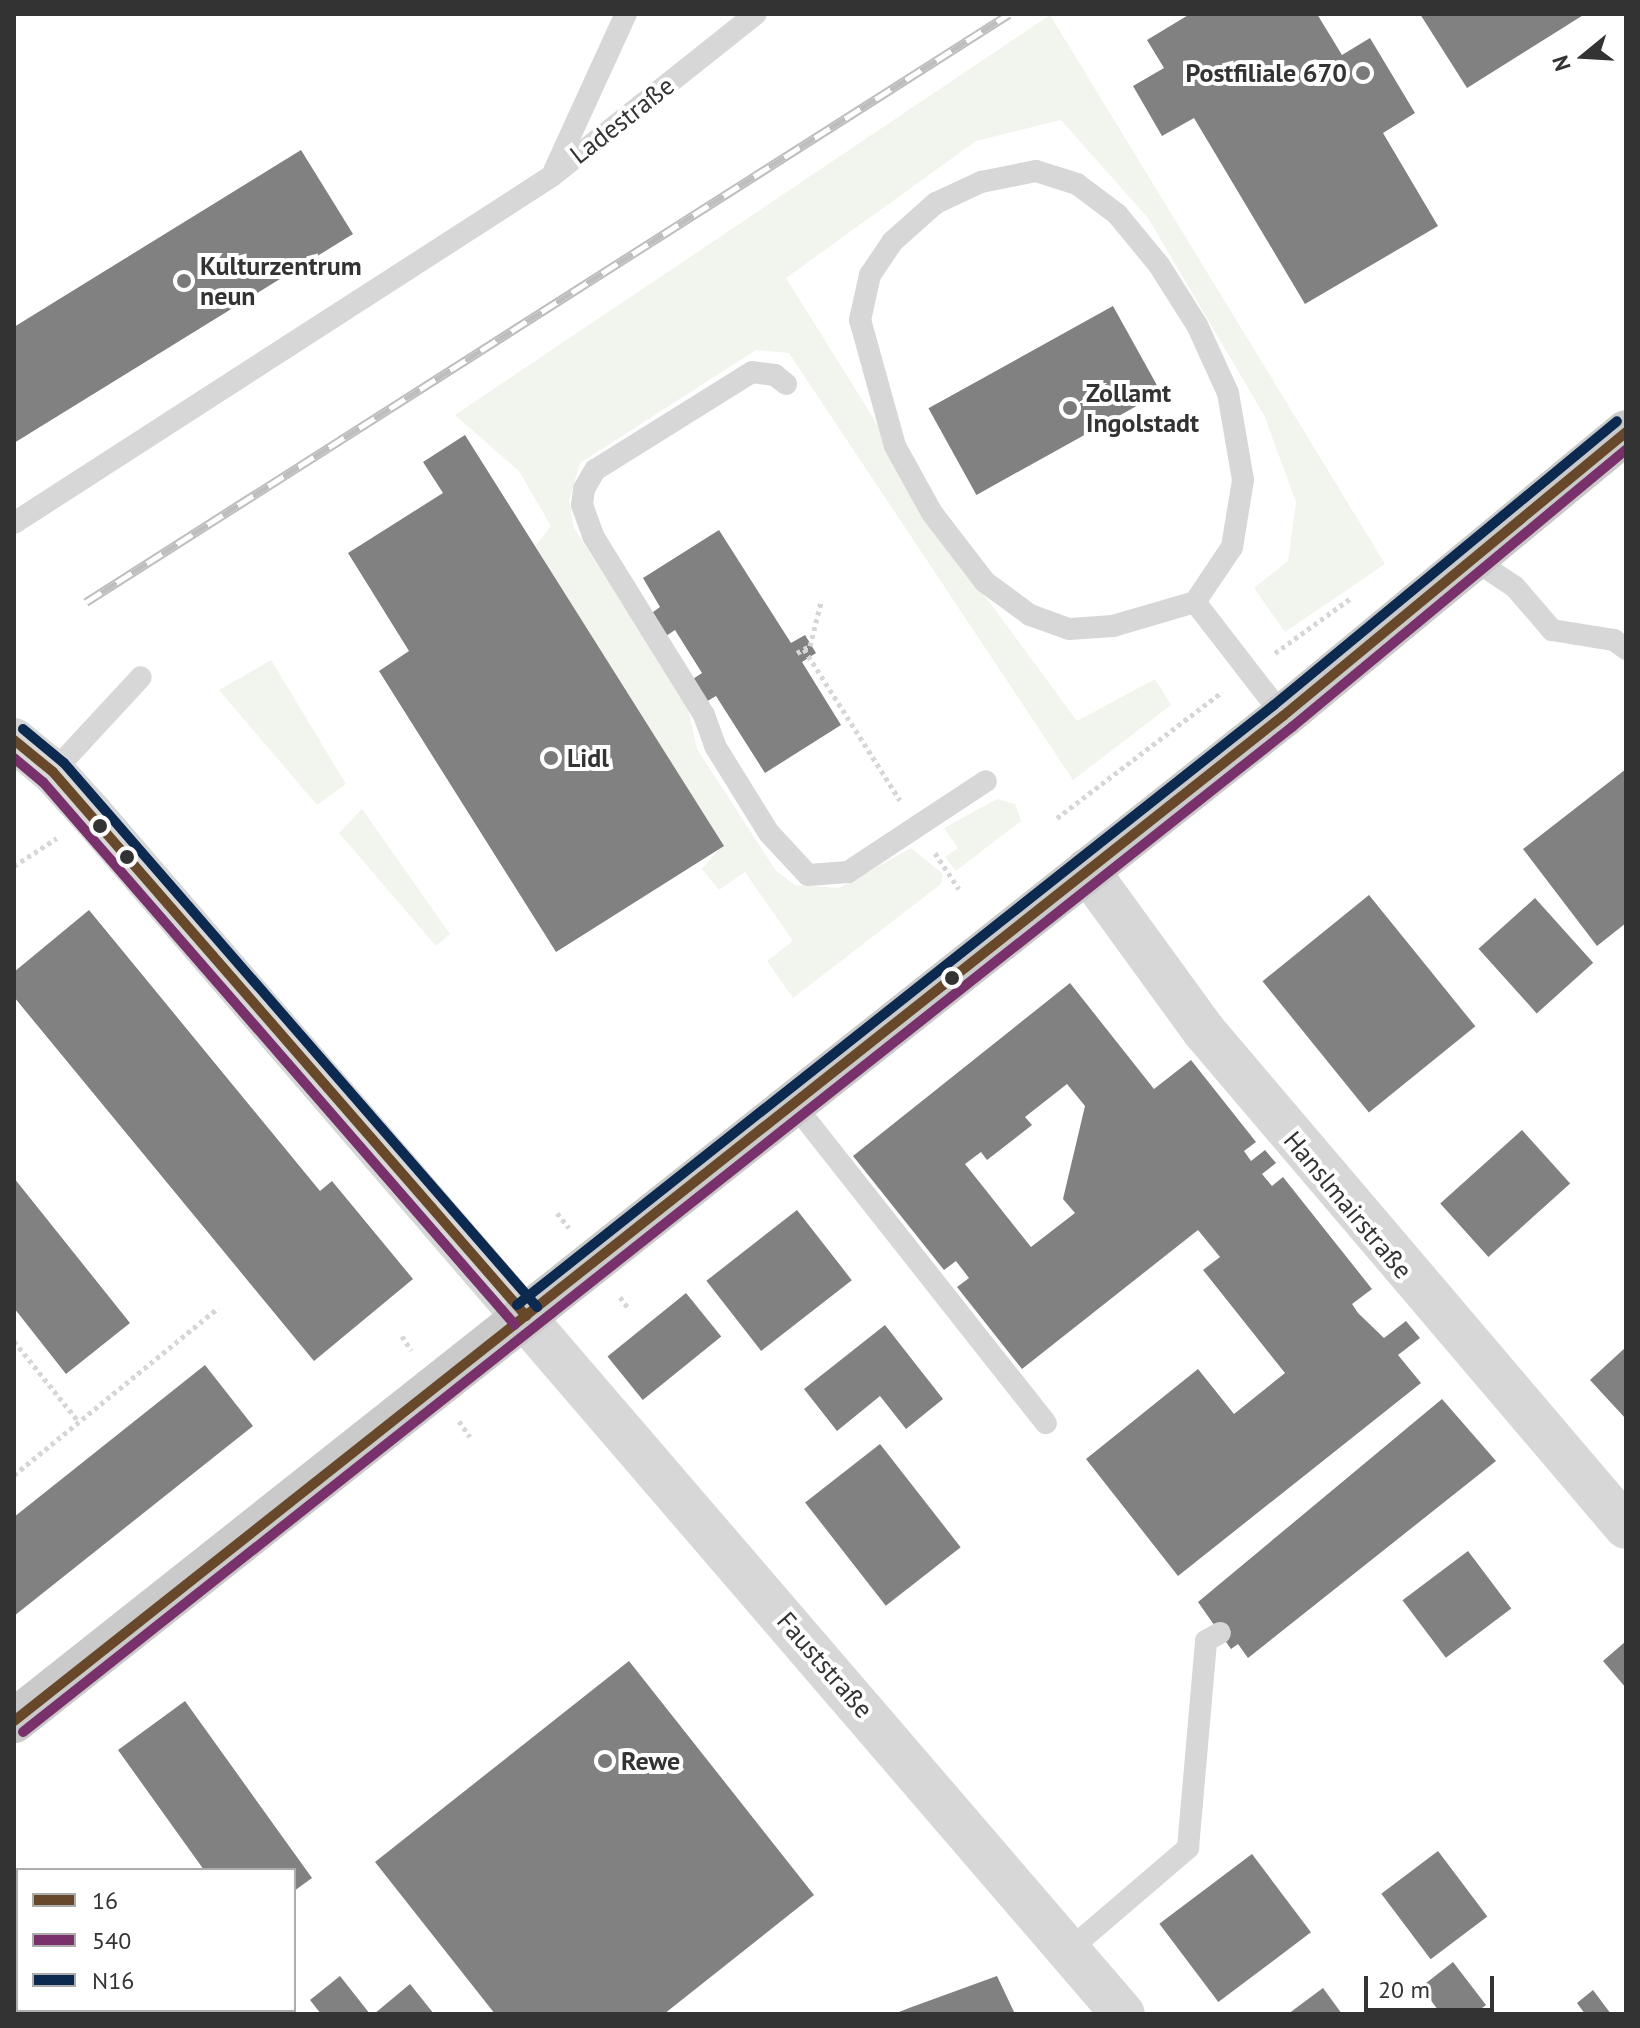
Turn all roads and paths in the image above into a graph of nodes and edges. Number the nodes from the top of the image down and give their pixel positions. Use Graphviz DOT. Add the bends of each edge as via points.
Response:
graph roads {
  1 [pos="626,14"];
  2 [pos="756,14"];
  3 [pos="552,176"];
  4 [pos="786,384"];
  5 [pos="1623,443"];
  6 [pos="14,523"];
  7 [pos="1473,559"];
  8 [pos="1362,590"];
  9 [pos="821,602"];
  10 [pos="1195,602"];
  11 [pos="804,649"];
  12 [pos="1626,649"];
  13 [pos="797,653"];
  14 [pos="1249,671"];
  15 [pos="141,677"];
  16 [pos="1283,716"];
  17 [pos="14,740"];
  18 [pos="53,772"];
  19 [pos="986,781"];
  20 [pos="902,804"];
  21 [pos="1057,818"];
  22 [pos="926,839"];
  23 [pos="1087,870"];
  24 [pos="959,889"];
  25 [pos="793,1103"];
  26 [pos="218,1308"];
  27 [pos="526,1316"];
  28 [pos="14,1341"];
  29 [pos="79,1422"];
  30 [pos="1046,1423"];
  31 [pos="14,1475"];
  32 [pos="1626,1527"];
  33 [pos="1220,1633"];
  34 [pos="14,1721"];
  35 [pos="1069,1950"];
  36 [pos="1123,2014"];
  1 -- 3 [label="lane, Ladestraße"];
  2 -- 3 [label="lane, Ladestraße"];
  3 -- 6 [label="lane"];
  4 -- 19 [label="lane" via="775,375 752,372 595,470 582,505 593,536 704,715 715,746 769,833 808,875 848,872"];
  5 -- 7 [label="main road"];
  7 -- 12 [label="lane" via="1515,587 1552,630 1614,640"];
  7 -- 16 [label="main road"];
  8 -- 14 [label="path"];
  9 -- 11 [label="path" via="810,646"];
  10 -- 10 [label="lane" via="1232,547 1243,480 1228,393 1197,325 1159,265 1117,214 1077,184 1036,171 981,182 936,203 892,242 877,264 860,320 895,446 932,513 985,582 1030,615 1069,629 1113,626"];
  10 -- 14 [label="lane"];
  11 -- 13 [label="path"];
  11 -- 20 [label="path"];
  14 -- 16 [label="lane"];
  14 -- 21 [label="path"];
  15 -- 18 [label="lane"];
  16 -- 23 [label="main road"];
  17 -- 18 [label="street, Fauststraße"];
  18 -- 27 [label="street, Fauststraße"];
  22 -- 24 [label="path"];
  23 -- 25 [label="main road"];
  23 -- 32 [label="street, Hanslmairstraße" via="1204,1031"];
  25 -- 27 [label="main road"];
  25 -- 30 [label="lane"];
  26 -- 29 [label="path"];
  27 -- 34 [label="main road"];
  27 -- 35 [label="street, Fauststraße"];
  28 -- 29 [label="path"];
  29 -- 31 [label="path"];
  33 -- 35 [label="lane" via="1206,1641 1188,1848"];
  35 -- 36 [label="street, Fauststraße"];
}
